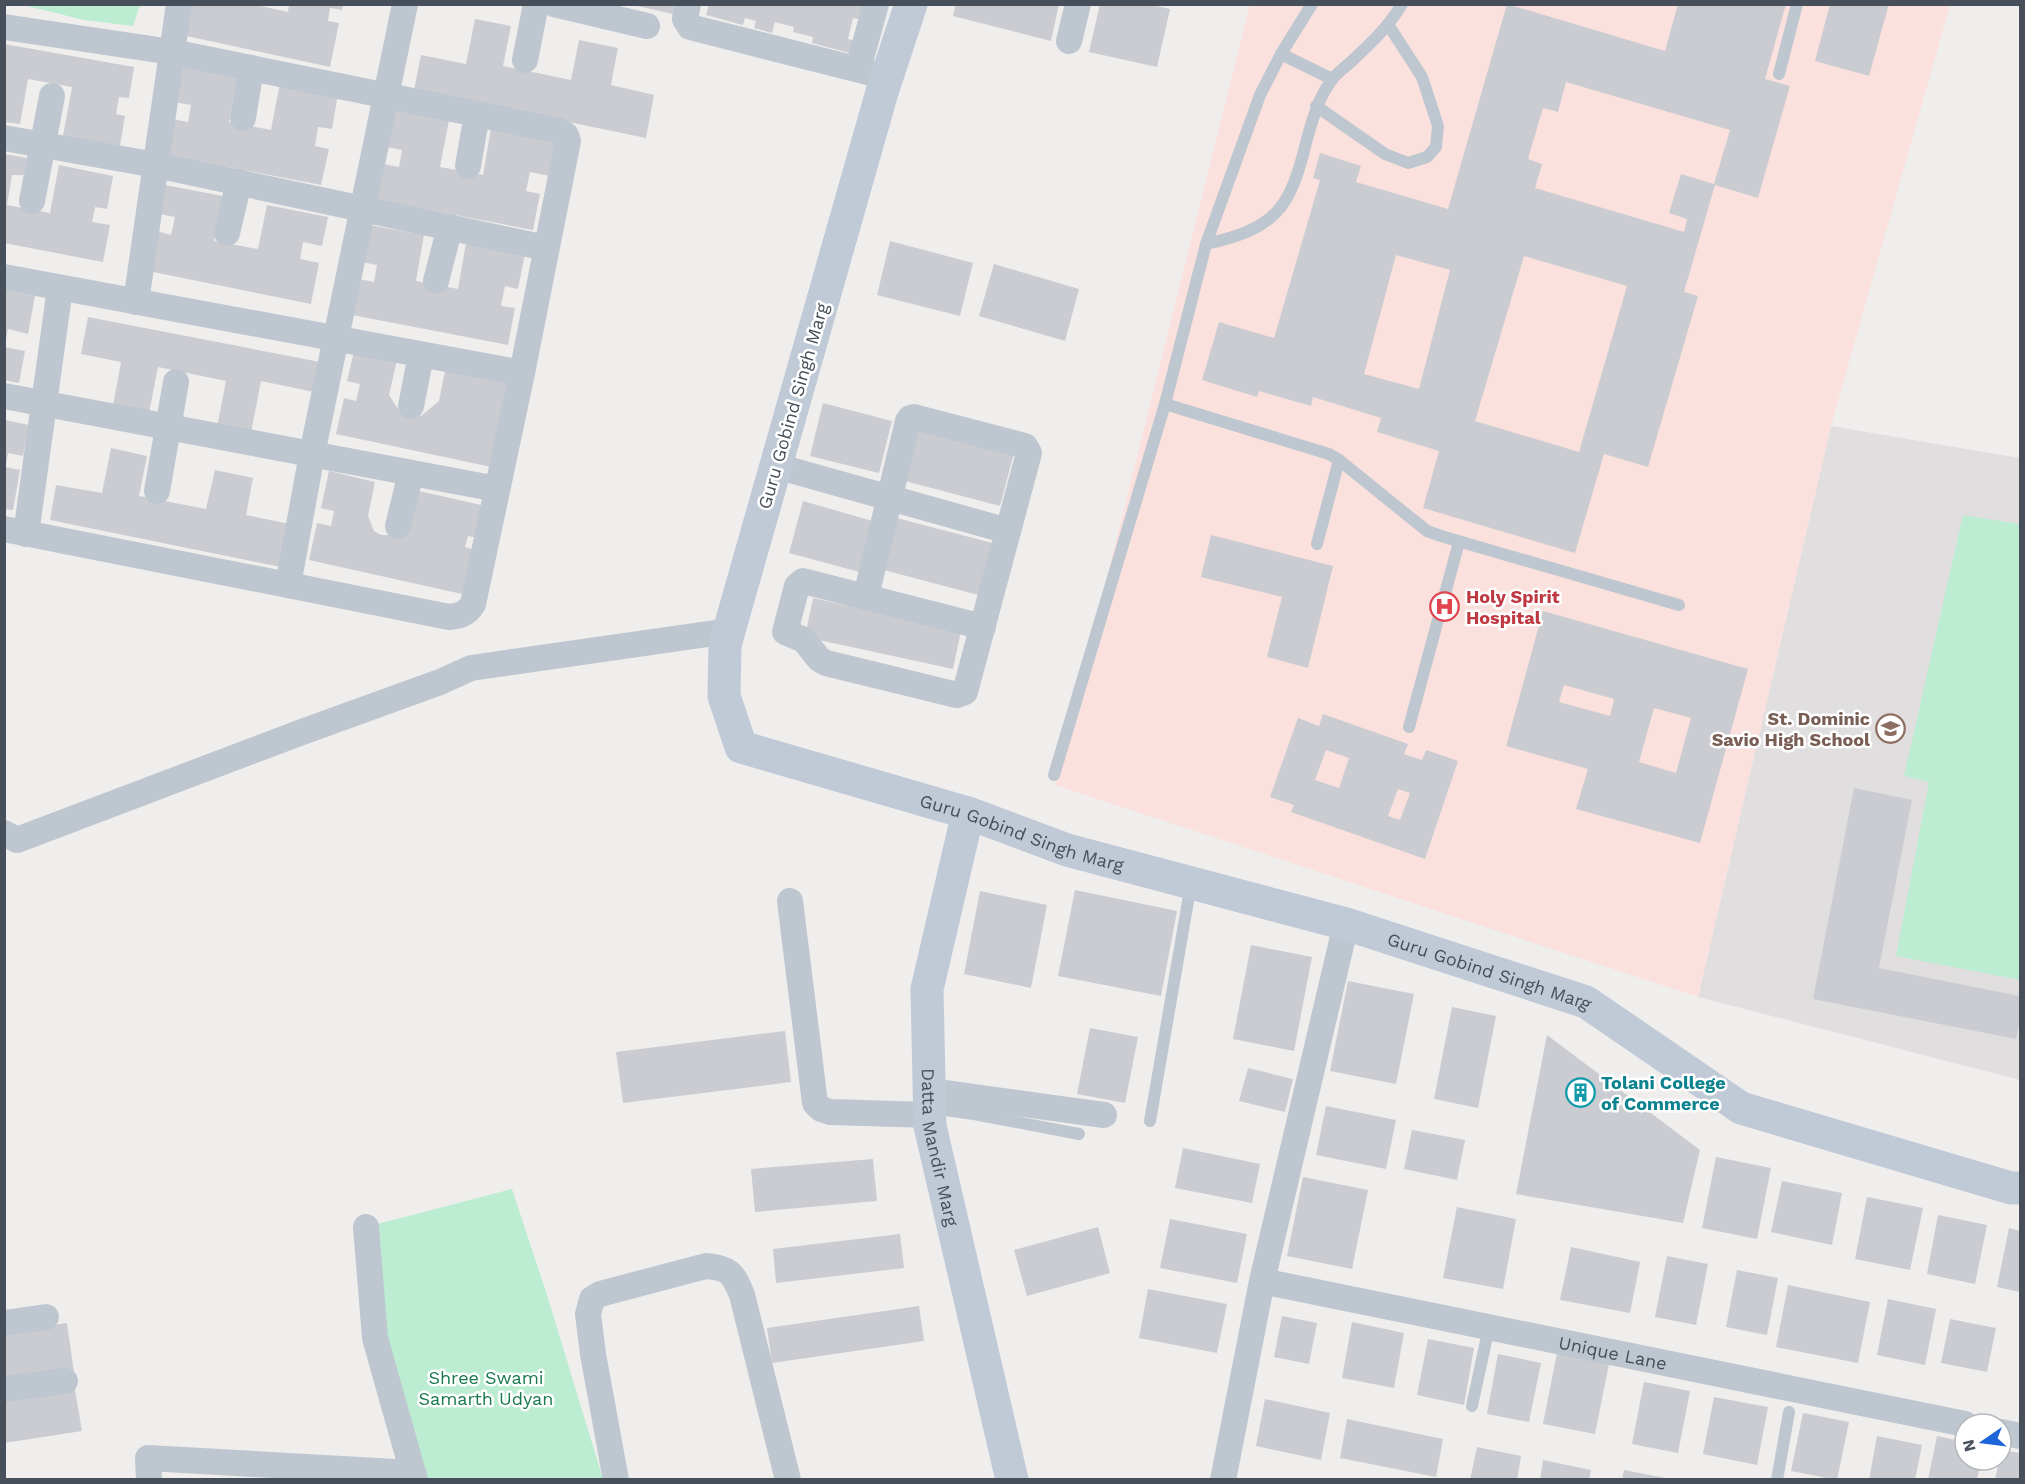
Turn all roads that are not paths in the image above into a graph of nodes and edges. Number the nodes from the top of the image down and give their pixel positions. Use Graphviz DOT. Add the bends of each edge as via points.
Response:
graph roads {
  1 [pos="178,4"];
  2 [pos="405,4"];
  3 [pos="537,4"];
  4 [pos="554,4"];
  5 [pos="688,4"];
  6 [pos="876,4"];
  7 [pos="911,4"];
  8 [pos="1078,4"];
  9 [pos="1312,4"];
  10 [pos="1402,4"];
  11 [pos="1797,4"];
  12 [pos="647,26"];
  13 [pos="1389,26"];
  14 [pos="4,27"];
  15 [pos="1069,41"];
  16 [pos="172,52"];
  17 [pos="1281,54"];
  18 [pos="525,60"];
  19 [pos="251,68"];
  20 [pos="872,73"];
  21 [pos="1779,74"];
  22 [pos="1332,79"];
  23 [pos="52,96"];
  24 [pos="387,96"];
  25 [pos="1316,106"];
  26 [pos="477,114"];
  27 [pos="243,118"];
  28 [pos="4,138"];
  29 [pos="43,145"];
  30 [pos="156,165"];
  31 [pos="468,166"];
  32 [pos="239,182"];
  33 [pos="32,201"];
  34 [pos="364,209"];
  35 [pos="450,227"];
  36 [pos="227,233"];
  37 [pos="1206,244"];
  38 [pos="546,248"];
  39 [pos="4,278"];
  40 [pos="436,281"];
  41 [pos="60,288"];
  42 [pos="136,302"];
  43 [pos="337,340"];
  44 [pos="421,355"];
  45 [pos="522,373"];
  46 [pos="176,382"];
  47 [pos="4,396"];
  48 [pos="44,404"];
  49 [pos="1165,404"];
  50 [pos="411,406"];
  51 [pos="168,427"];
  52 [pos="312,454"];
  53 [pos="1340,460"];
  54 [pos="776,466"];
  55 [pos="411,473"];
  56 [pos="497,489"];
  57 [pos="157,491"];
  58 [pos="889,497"];
  59 [pos="398,526"];
  60 [pos="15,531"];
  61 [pos="1008,531"];
  62 [pos="1459,542"];
  63 [pos="1317,544"];
  64 [pos="288,585"];
  65 [pos="866,596"];
  66 [pos="1679,605"];
  67 [pos="983,627"];
  68 [pos="729,631"];
  69 [pos="1408,727"];
  70 [pos="1054,775"];
  71 [pos="968,813"];
  72 [pos="4,833"];
  73 [pos="1191,882"];
  74 [pos="790,902"];
  75 [pos="1346,924"];
  76 [pos="930,1105"];
  77 [pos="1104,1115"];
  78 [pos="1150,1121"];
  79 [pos="1080,1134"];
  80 [pos="2020,1188"];
  81 [pos="366,1227"];
  82 [pos="1262,1281"];
  83 [pos="46,1317"];
  84 [pos="4,1323"];
  85 [pos="1489,1327"];
  86 [pos="65,1381"];
  87 [pos="4,1389"];
  88 [pos="1472,1406"];
  89 [pos="1789,1412"];
  90 [pos="1953,1422"];
  91 [pos="414,1476"];
  92 [pos="149,1479"];
  93 [pos="616,1479"];
  94 [pos="788,1479"];
  95 [pos="1012,1479"];
  96 [pos="1223,1479"];
  97 [pos="1777,1479"];
  1 -- 16 [label="street"];
  2 -- 24 [label="street"];
  3 -- 18 [label="street"];
  4 -- 12 [label="street"];
  5 -- 20 [label="street" via="685,20 690,27"];
  6 -- 20 [label="street"];
  7 -- 20 [label="street, Guru Gobind Singh Marg"];
  8 -- 15 [label="street"];
  9 -- 17 [label="lane"];
  10 -- 13 [label="lane"];
  11 -- 21 [label="lane"];
  13 -- 22 [label="lane"];
  13 -- 25 [label="lane" via="1422,77 1432,103 1438,126 1436,147 1427,157 1408,164 1385,154"];
  14 -- 16 [label="street"];
  16 -- 19 [label="street"];
  16 -- 30 [label="street"];
  17 -- 22 [label="lane"];
  17 -- 37 [label="lane" via="1260,95"];
  19 -- 24 [label="street"];
  19 -- 27 [label="street"];
  20 -- 54 [label="street, Guru Gobind Singh Marg"];
  22 -- 25 [label="lane"];
  23 -- 29 [label="street"];
  24 -- 26 [label="street"];
  24 -- 34 [label="street"];
  25 -- 37 [label="lane" via="1298,178 1287,200 1274,216 1239,237"];
  26 -- 31 [label="street"];
  26 -- 38 [label="street" via="566,135 568,141"];
  28 -- 29 [label="street"];
  29 -- 30 [label="street"];
  29 -- 33 [label="street"];
  30 -- 32 [label="street"];
  30 -- 42 [label="street"];
  32 -- 34 [label="street"];
  32 -- 36 [label="street"];
  34 -- 35 [label="street"];
  34 -- 43 [label="street"];
  35 -- 38 [label="street"];
  35 -- 40 [label="street"];
  37 -- 49 [label="lane"];
  38 -- 45 [label="street"];
  39 -- 41 [label="street"];
  41 -- 42 [label="street"];
  41 -- 48 [label="street"];
  42 -- 43 [label="street"];
  43 -- 44 [label="street"];
  43 -- 52 [label="street"];
  44 -- 45 [label="street"];
  44 -- 50 [label="street"];
  45 -- 56 [label="street"];
  46 -- 51 [label="street"];
  47 -- 48 [label="street"];
  48 -- 51 [label="street"];
  48 -- 60 [label="street"];
  49 -- 53 [label="lane"];
  49 -- 70 [label="lane"];
  51 -- 52 [label="street"];
  51 -- 57 [label="street"];
  52 -- 55 [label="street"];
  52 -- 64 [label="street"];
  53 -- 62 [label="lane" via="1427,531"];
  53 -- 63 [label="lane"];
  54 -- 58 [label="street"];
  54 -- 68 [label="street, Guru Gobind Singh Marg"];
  55 -- 56 [label="street"];
  55 -- 59 [label="street"];
  56 -- 64 [label="street" via="472,604 462,614 449,617"];
  58 -- 61 [label="street"];
  58 -- 61 [label="street" via="912,416 1024,446 1029,453"];
  58 -- 65 [label="street"];
  60 -- 64 [label="street"];
  61 -- 67 [label="street"];
  62 -- 66 [label="lane"];
  62 -- 69 [label="lane"];
  65 -- 67 [label="street"];
  65 -- 67 [label="street" via="801,582 785,632 804,640 826,663 960,695 966,690"];
  68 -- 71 [label="street, Guru Gobind Singh Marg" via="724,696 741,747"];
  68 -- 72 [label="street" via="471,668 16,840"];
  71 -- 73 [label="street, Guru Gobind Singh Marg" via="1067,850"];
  71 -- 76 [label="street, Datta Mandir Marg" via="927,988"];
  73 -- 75 [label="street, Guru Gobind Singh Marg"];
  73 -- 78 [label="lane"];
  74 -- 76 [label="street" via="815,1103 830,1112"];
  75 -- 80 [label="street, Guru Gobind Singh Marg" via="1586,1002 1741,1108"];
  75 -- 82 [label="street"];
  76 -- 77 [label="street"];
  76 -- 79 [label="lane"];
  76 -- 95 [label="street, Datta Mandir Marg" via="930,1126"];
  81 -- 91 [label="street" via="375,1338"];
  82 -- 85 [label="street, Unique Lane"];
  82 -- 96 [label="street"];
  83 -- 84 [label="street"];
  85 -- 88 [label="lane"];
  85 -- 90 [label="street, Unique Lane"];
  86 -- 87 [label="street"];
  89 -- 97 [label="lane"];
  91 -- 92 [label="street" via="148,1458"];
  93 -- 94 [label="street" via="592,1344 588,1314 592,1299 706,1266 723,1268 734,1276 742,1295"];
}
